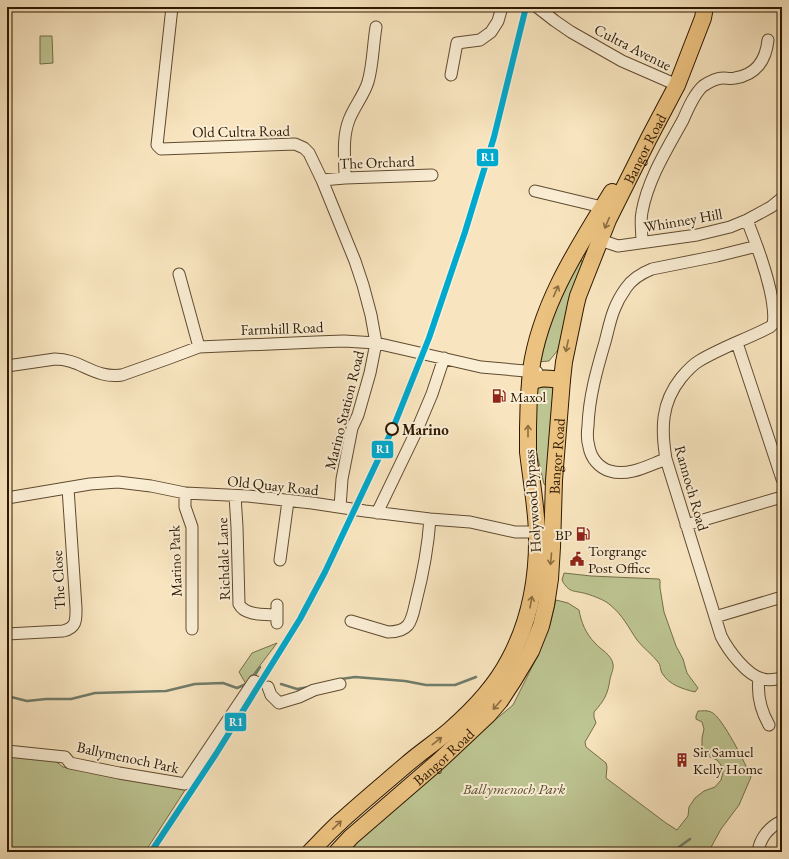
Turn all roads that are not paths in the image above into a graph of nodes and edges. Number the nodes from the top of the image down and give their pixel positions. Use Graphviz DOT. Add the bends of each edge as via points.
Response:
graph roads {
  1 [pos="172,7"];
  2 [pos="502,7"];
  3 [pos="705,7"];
  4 [pos="538,8"];
  5 [pos="376,28"];
  6 [pos="768,40"];
  7 [pos="451,75"];
  8 [pos="677,85"];
  9 [pos="649,138"];
  10 [pos="432,175"];
  11 [pos="345,178"];
  12 [pos="322,180"];
  13 [pos="535,191"];
  14 [pos="782,198"];
  15 [pos="602,207"];
  16 [pos="747,220"];
  17 [pos="595,235"];
  18 [pos="642,242"];
  19 [pos="757,246"];
  20 [pos="179,274"];
  21 [pos="778,320"];
  22 [pos="376,343"];
  23 [pos="737,343"];
  24 [pos="199,347"];
  25 [pos="439,357"];
  26 [pos="7,366"];
  27 [pos="531,377"];
  28 [pos="562,377"];
  29 [pos="666,459"];
  30 [pos="782,479"];
  31 [pos="68,488"];
  32 [pos="185,493"];
  33 [pos="235,496"];
  34 [pos="782,497"];
  35 [pos="7,498"];
  36 [pos="288,501"];
  37 [pos="344,508"];
  38 [pos="374,512"];
  39 [pos="430,519"];
  40 [pos="686,525"];
  41 [pos="537,532"];
  42 [pos="280,560"];
  43 [pos="782,597"];
  44 [pos="277,614"];
  45 [pos="715,617"];
  46 [pos="351,621"];
  47 [pos="192,630"];
  48 [pos="7,634"];
  49 [pos="507,677"];
  50 [pos="758,678"];
  51 [pos="782,678"];
  52 [pos="340,684"];
  53 [pos="769,725"];
  54 [pos="7,751"];
  55 [pos="782,821"];
  56 [pos="310,852"];
  57 [pos="337,852"];
  58 [pos="758,852"];
  1 -- 12 [label="street, Old Cultra Road" via="157,145 161,149 295,144 309,153"];
  2 -- 7 [label="street" via="491,32 480,40 457,43"];
  3 -- 8 [label="highway, Bangor Road"];
  4 -- 8 [label="street, Cultra Avenue" via="571,32 622,61"];
  5 -- 11 [label="street" via="367,84 346,128"];
  6 -- 18 [label="street" via="764,58 752,71 738,78 713,80 703,86 696,95 651,182 642,213"];
  8 -- 9 [label="highway, Bangor Road"];
  9 -- 15 [label="highway, Holywood Bypass"];
  9 -- 17 [label="highway, Bangor Road, one-way" via="608,220"];
  10 -- 11 [label="street, The Orchard"];
  11 -- 12 [label="street, The Orchard"];
  12 -- 22 [label="street, Old Cultra Road" via="363,285"];
  13 -- 15 [label="street"];
  14 -- 16 [label="street, Whinney Hill"];
  15 -- 17 [label="highway, Holywood Bypass"];
  16 -- 18 [label="street, Whinney Hill" via="730,227 697,234"];
  16 -- 19 [label="street"];
  17 -- 18 [label="street, Whinney Hill" via="618,246"];
  27 -- 17 [label="highway, Holywood Bypass, one-way" via="535,348 545,316 576,252"];
  17 -- 28 [label="highway, Bangor Road, one-way" via="578,296"];
  19 -- 21 [label="street"];
  19 -- 29 [label="street" via="647,271 631,281 615,308 591,397 588,446 595,461 609,471 631,471"];
  20 -- 24 [label="street"];
  21 -- 23 [label="street, Rannoch Road" via="770,327"];
  22 -- 24 [label="street, Farmhill Road" via="344,341"];
  22 -- 25 [label="street, Farmhill Road"];
  22 -- 37 [label="street, Marino Station Road" via="370,373 352,428 342,479"];
  23 -- 29 [label="street, Rannoch Road" via="698,362 684,374 673,390 664,416"];
  23 -- 30 [label="street"];
  24 -- 26 [label="street, Farmhill Road" via="116,376 98,374 61,359"];
  25 -- 27 [label="street, Farmhill Road"];
  25 -- 38 [label="street" via="430,401"];
  27 -- 28 [label="highway"];
  41 -- 27 [label="highway, Holywood Bypass, one-way" via="528,450"];
  28 -- 49 [label="highway, Bangor Road, one-way" via="550,579 546,605 531,651"];
  29 -- 40 [label="street, Rannoch Road"];
  31 -- 32 [label="street, Old Quay Road" via="118,482"];
  31 -- 35 [label="street, Old Quay Road"];
  31 -- 48 [label="street, The Close" via="75,623 63,631"];
  32 -- 33 [label="street, Old Quay Road"];
  32 -- 47 [label="street, Marino Park" via="185,507 192,527"];
  33 -- 36 [label="street, Old Quay Road"];
  33 -- 44 [label="street, Richdale Lane" via="239,604 247,612"];
  34 -- 40 [label="street"];
  36 -- 37 [label="street, Old Quay Road"];
  36 -- 42 [label="street"];
  37 -- 38 [label="street, Old Quay Road"];
  38 -- 39 [label="street, Old Quay Road"];
  39 -- 41 [label="street, Old Quay Road" via="470,522 515,532"];
  39 -- 46 [label="street" via="420,586 409,623 403,629 392,632"];
  40 -- 45 [label="street, Rannoch Road"];
  49 -- 41 [label="highway, Holywood Bypass, one-way" via="508,662 520,640 529,609 536,566"];
  43 -- 45 [label="street"];
  45 -- 50 [label="street, Rannoch Road" via="728,648 741,664"];
  56 -- 49 [label="highway, Holywood Bypass, one-way" via="367,798 449,731"];
  49 -- 57 [label="highway, Bangor Road, one-way" via="500,701 488,715"];
  50 -- 51 [label="street"];
  50 -- 53 [label="street" via="764,717"];
  52 -- 54 [label="street, Ballymenoch Park" via="278,703 264,685 254,681 186,784 70,763 65,758 55,756"];
  55 -- 58 [label="street" via="766,833"];
}
